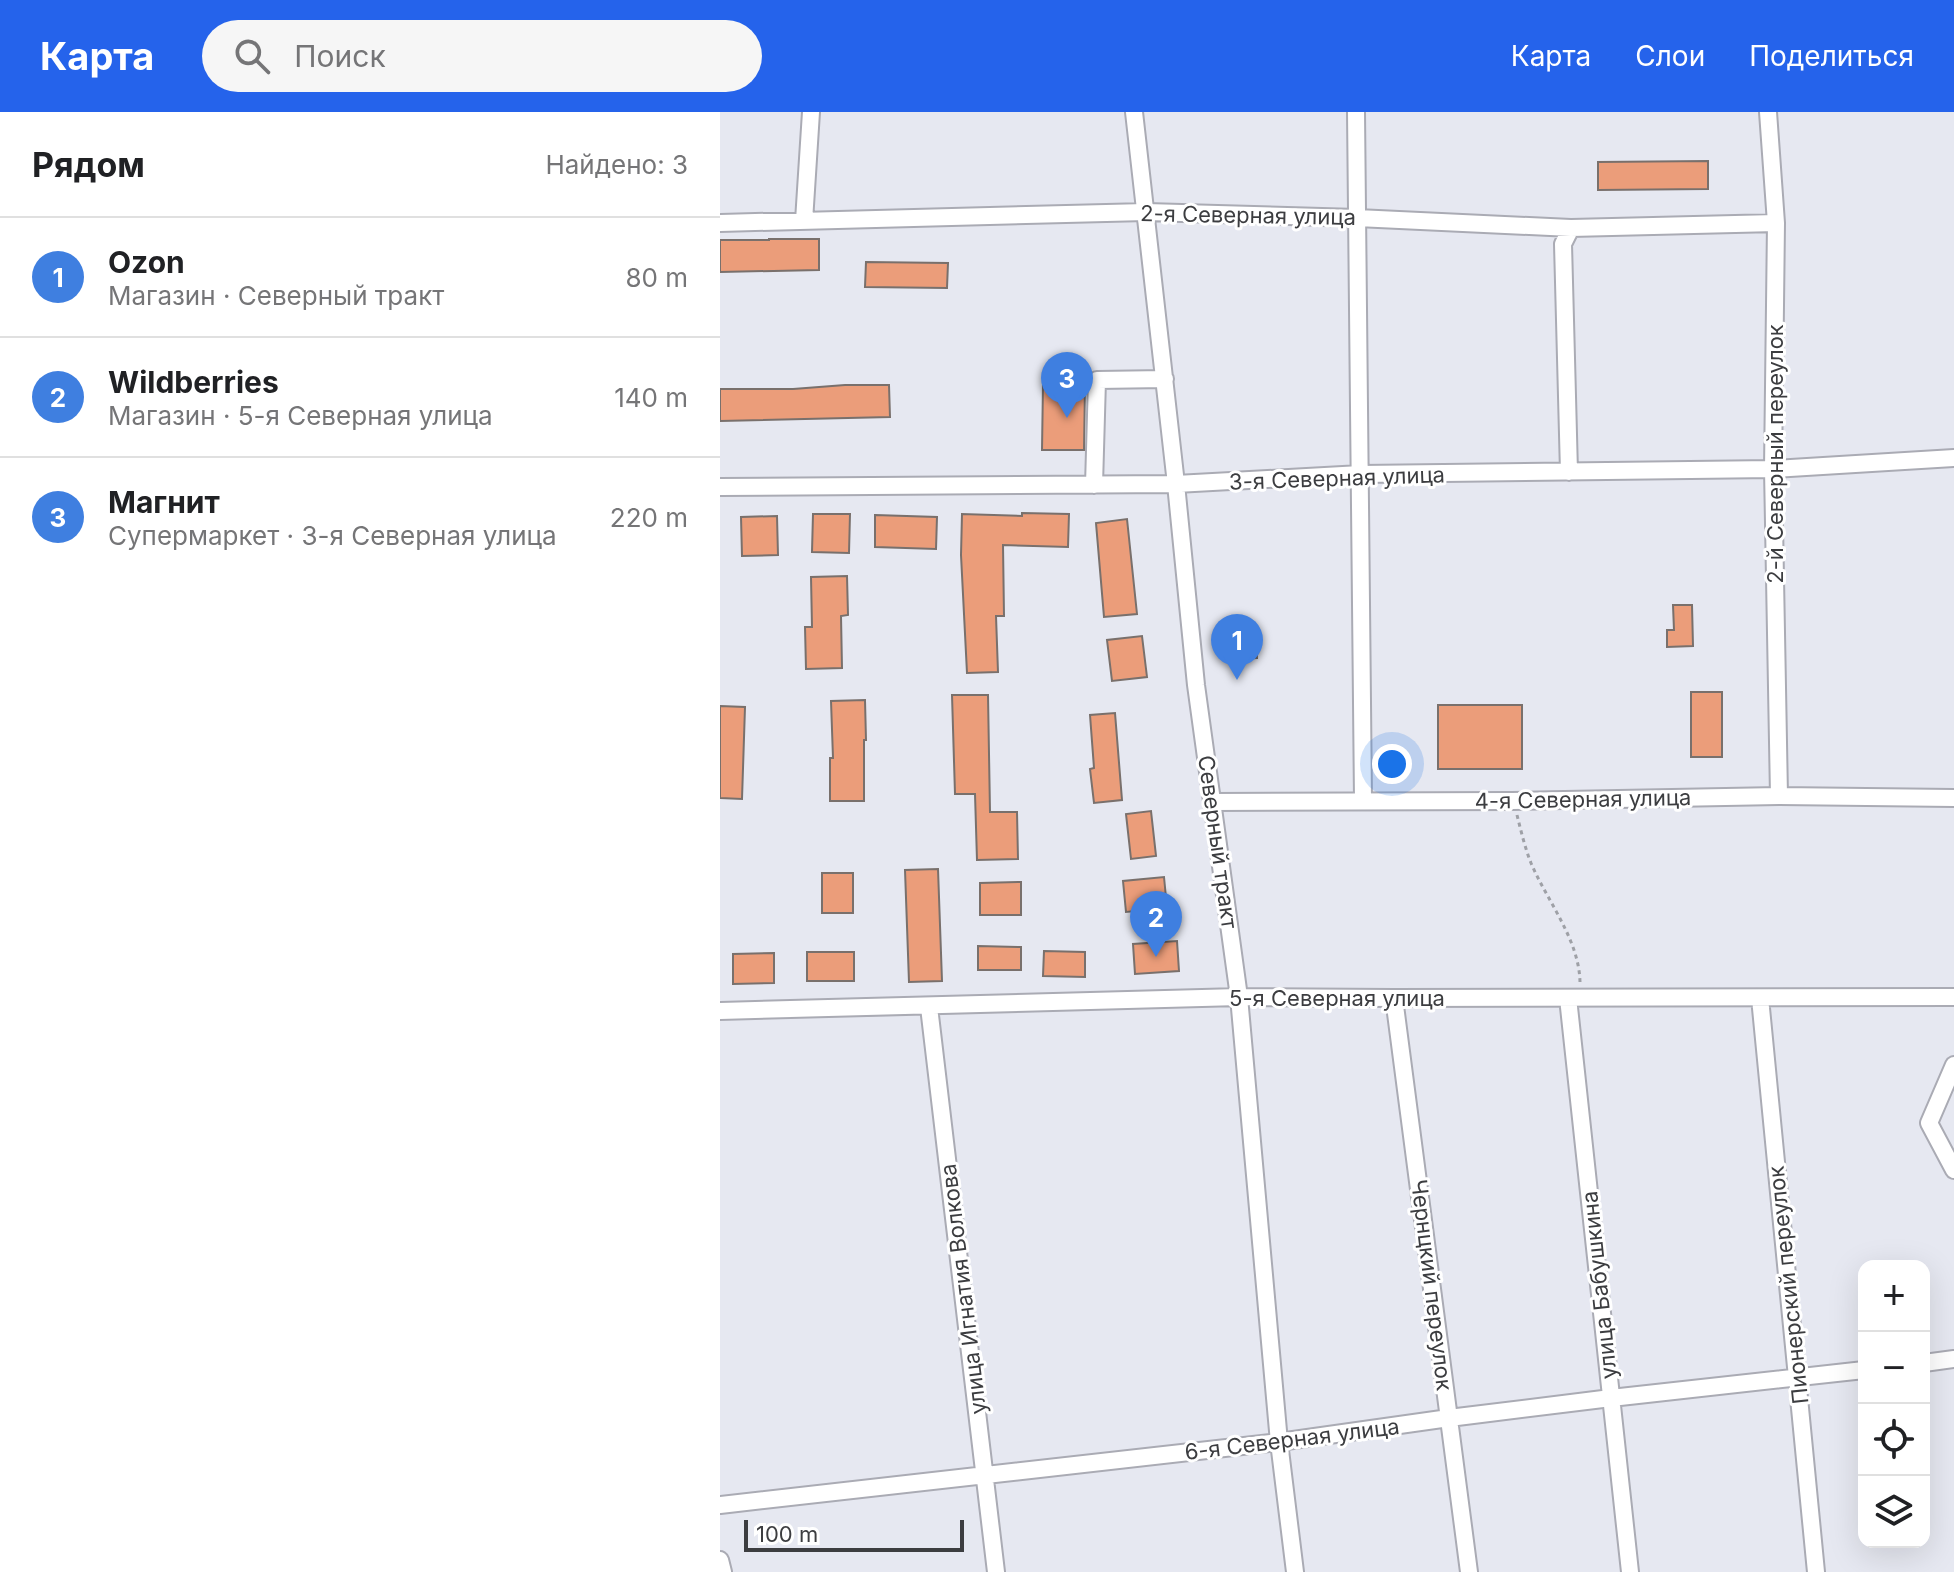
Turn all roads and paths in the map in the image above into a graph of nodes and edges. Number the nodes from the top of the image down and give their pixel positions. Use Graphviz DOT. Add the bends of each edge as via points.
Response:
graph roads {
  1 [pos="811,112"];
  2 [pos="1134,112"];
  3 [pos="1356,112"];
  4 [pos="1768,112"];
  5 [pos="1146,212"];
  6 [pos="1357,218"];
  7 [pos="804,221"];
  8 [pos="720,223"];
  9 [pos="1776,223"];
  10 [pos="1571,228"];
  11 [pos="1165,379"];
  12 [pos="1954,458"];
  13 [pos="1773,469"];
  14 [pos="1569,472"];
  15 [pos="1361,474"];
  16 [pos="1176,484"];
  17 [pos="1094,485"];
  18 [pos="720,487"];
  19 [pos="1779,796"];
  20 [pos="1954,798"];
  21 [pos="1363,800"];
  22 [pos="1512,801"];
  23 [pos="1212,802"];
  24 [pos="1239,997"];
  25 [pos="1954,997"];
  26 [pos="1394,998"];
  27 [pos="1575,998"];
  28 [pos="1760,998"];
  29 [pos="929,1007"];
  30 [pos="720,1011"];
  31 [pos="1954,1065"];
  32 [pos="1954,1170"];
  33 [pos="1954,1359"];
  34 [pos="1930,1362"];
  35 [pos="1858,1371"];
  36 [pos="1798,1378"];
  37 [pos="1611,1398"];
  38 [pos="1449,1418"];
  39 [pos="1279,1442"];
  40 [pos="985,1476"];
  41 [pos="720,1505"];
  42 [pos="720,1560"];
  43 [pos="723,1572"];
  44 [pos="996,1572"];
  45 [pos="1295,1572"];
  46 [pos="1469,1572"];
  47 [pos="1630,1572"];
  48 [pos="1816,1572"];
  1 -- 7 [label="street"];
  2 -- 5 [label="street, Северный тракт"];
  3 -- 6 [label="street"];
  4 -- 9 [label="street, 2-й Северный переулок"];
  5 -- 6 [label="street, 2-я Северная улица"];
  5 -- 7 [label="street, 2-я Северная улица"];
  5 -- 11 [label="street, Северный тракт"];
  6 -- 10 [label="street, 2-я Северная улица"];
  6 -- 15 [label="street"];
  7 -- 8 [label="street, 2-я Северная улица"];
  9 -- 10 [label="street, 2-я Северная улица"];
  9 -- 13 [label="street, 2-й Северный переулок"];
  10 -- 14 [label="street" via="1563,244"];
  11 -- 16 [label="street, Северный тракт"];
  11 -- 17 [label="street" via="1097,380"];
  12 -- 13 [label="street, 3-я Северная улица"];
  13 -- 14 [label="street, 3-я Северная улица"];
  13 -- 19 [label="street, 2-й Северный переулок"];
  14 -- 15 [label="street, 3-я Северная улица"];
  15 -- 16 [label="street, 3-я Северная улица"];
  15 -- 21 [label="street"];
  16 -- 17 [label="street, 3-я Северная улица"];
  16 -- 23 [label="street, Северный тракт"];
  17 -- 18 [label="street, 3-я Северная улица"];
  19 -- 20 [label="street, 4-я Северная улица"];
  19 -- 22 [label="street, 4-я Северная улица"];
  21 -- 22 [label="street, 4-я Северная улица"];
  21 -- 23 [label="street, 4-я Северная улица"];
  22 -- 27 [label="path" via="1531,862 1580,967"];
  23 -- 24 [label="street, Северный тракт"];
  24 -- 26 [label="street, 5-я Северная улица"];
  24 -- 29 [label="street, 5-я Северная улица"];
  24 -- 39 [label="street, Северный тракт"];
  25 -- 28 [label="street, 5-я Северная улица"];
  26 -- 27 [label="street, 5-я Северная улица"];
  26 -- 38 [label="street, Чернцкий переулок"];
  27 -- 28 [label="street, 5-я Северная улица"];
  27 -- 37 [label="street, улица Бабушкина"];
  28 -- 36 [label="street, Пионерский переулок"];
  29 -- 30 [label="street, 5-я Северная улица"];
  29 -- 40 [label="street, улица Игнатия Волкова"];
  31 -- 32 [label="street" via="1929,1123"];
  33 -- 34 [label="street"];
  35 -- 36 [label="street, 6-я Северная улица"];
  36 -- 37 [label="street, 6-я Северная улица"];
  36 -- 48 [label="street, Пионерский переулок"];
  37 -- 38 [label="street, 6-я Северная улица"];
  37 -- 47 [label="street, улица Бабушкина"];
  38 -- 39 [label="street, 6-я Северная улица"];
  38 -- 46 [label="street, Чернцкий переулок"];
  39 -- 40 [label="street, 6-я Северная улица"];
  39 -- 45 [label="street, Северный тракт"];
  40 -- 41 [label="street, 6-я Северная улица"];
  40 -- 44 [label="street, улица Игнатия Волкова"];
  42 -- 43 [label="street"];
}
